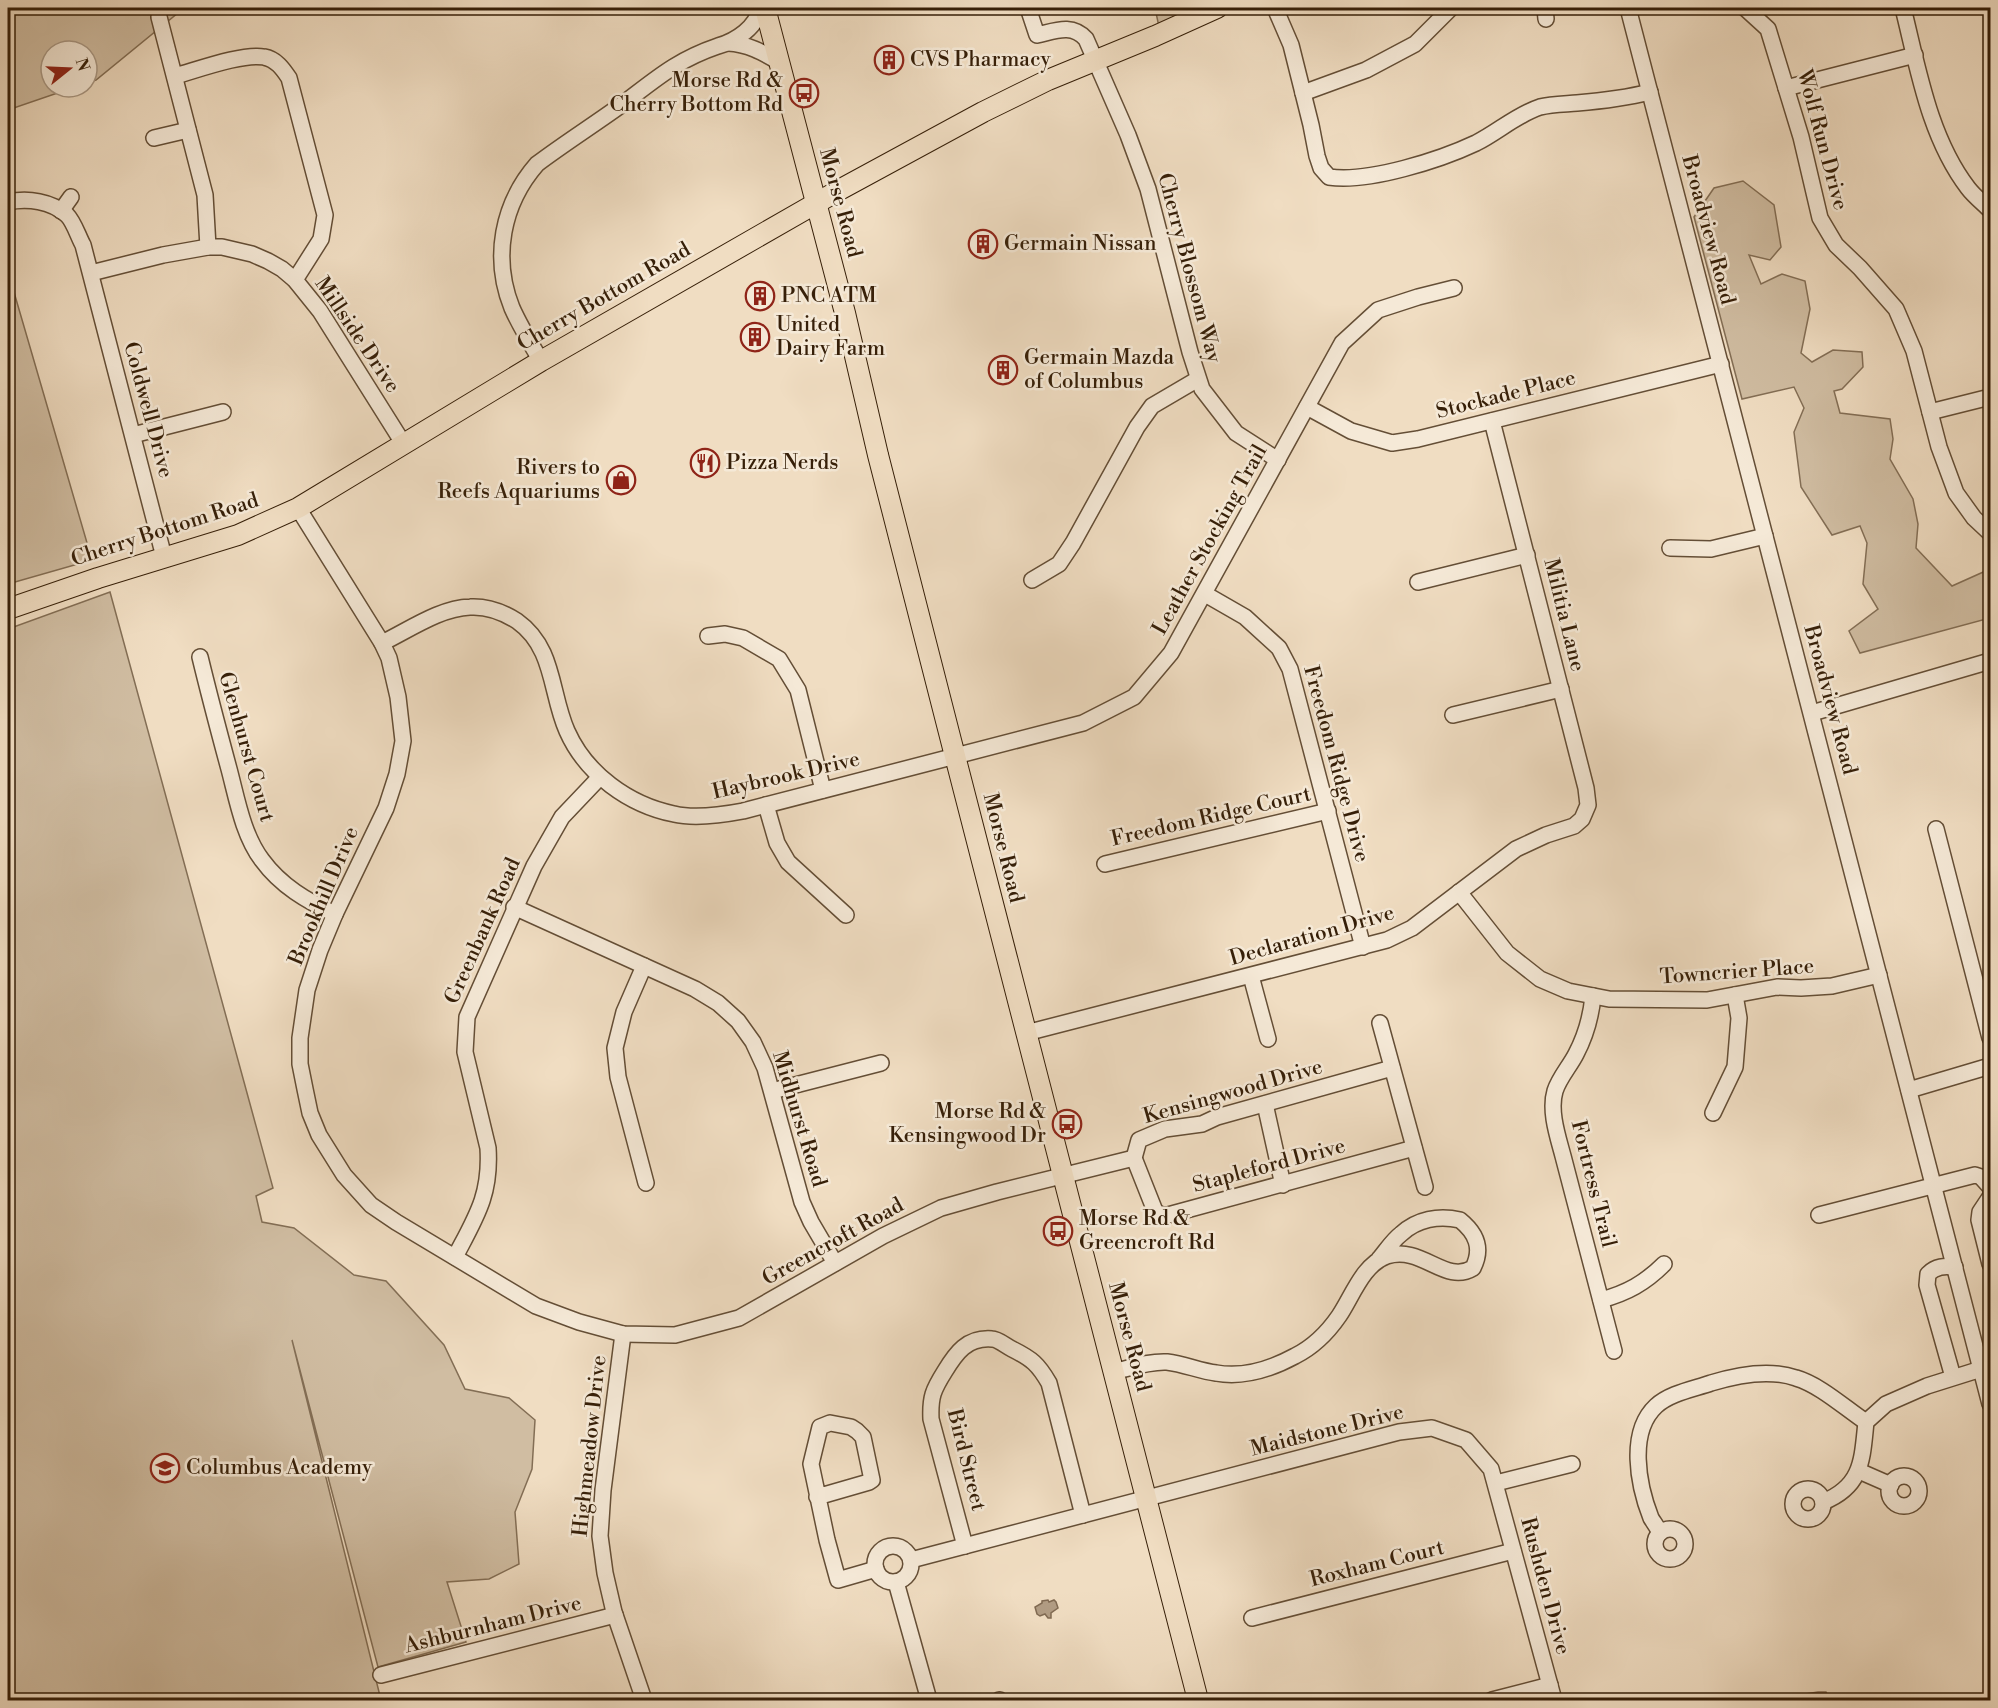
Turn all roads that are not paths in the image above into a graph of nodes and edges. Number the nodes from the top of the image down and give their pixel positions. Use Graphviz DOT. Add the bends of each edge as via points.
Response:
graph roads {
  1 [pos="760,8"];
  2 [pos="765,8"];
  3 [pos="1028,8"];
  4 [pos="1217,8"];
  5 [pos="1275,8"];
  6 [pos="1451,8"];
  7 [pos="1745,8"];
  8 [pos="1903,8"];
  9 [pos="1633,9"];
  10 [pos="159,17"];
  11 [pos="728,43"];
  12 [pos="1915,55"];
  13 [pos="1096,61"];
  14 [pos="779,62"];
  15 [pos="175,76"];
  16 [pos="1785,88"];
  17 [pos="1650,92"];
  18 [pos="1303,93"];
  19 [pos="188,130"];
  20 [pos="154,138"];
  21 [pos="71,197"];
  22 [pos="8,202"];
  23 [pos="816,204"];
  24 [pos="1990,210"];
  25 [pos="61,212"];
  26 [pos="208,247"];
  27 [pos="91,273"];
  28 [pos="295,280"];
  29 [pos="1454,288"];
  30 [pos="541,362"];
  31 [pos="1721,364"];
  32 [pos="1198,380"];
  33 [pos="1990,397"];
  34 [pos="1307,407"];
  35 [pos="223,412"];
  36 [pos="1930,412"];
  37 [pos="1492,421"];
  38 [pos="133,435"];
  39 [pos="403,443"];
  40 [pos="1278,460"];
  41 [pos="298,508"];
  42 [pos="1990,533"];
  43 [pos="1765,536"];
  44 [pos="1670,548"];
  45 [pos="1527,555"];
  46 [pos="164,557"];
  47 [pos="1032,580"];
  48 [pos="1418,582"];
  49 [pos="1205,594"];
  50 [pos="8,609"];
  51 [pos="708,636"];
  52 [pos="382,643"];
  53 [pos="200,657"];
  54 [pos="1990,661"];
  55 [pos="1561,688"];
  56 [pos="1812,713"];
  57 [pos="1453,715"];
  58 [pos="955,756"];
  59 [pos="600,777"];
  60 [pos="823,790"];
  61 [pos="766,805"];
  62 [pos="1328,811"];
  63 [pos="1582,819"];
  64 [pos="1936,829"];
  65 [pos="1105,864"];
  66 [pos="1460,892"];
  67 [pos="514,907"];
  68 [pos="335,914"];
  69 [pos="846,915"];
  70 [pos="1363,947"];
  71 [pos="644,966"];
  72 [pos="1879,975"];
  73 [pos="1251,976"];
  74 [pos="1735,995"];
  75 [pos="1593,996"];
  76 [pos="1380,1023"];
  77 [pos="1026,1033"];
  78 [pos="1990,1038"];
  79 [pos="1268,1039"];
  80 [pos="881,1063"];
  81 [pos="1990,1066"];
  82 [pos="1392,1068"];
  83 [pos="1909,1090"];
  84 [pos="772,1091"];
  85 [pos="1265,1104"];
  86 [pos="1713,1113"];
  87 [pos="1414,1148"];
  88 [pos="1134,1158"];
  89 [pos="1062,1176"];
  90 [pos="646,1183"];
  91 [pos="1283,1185"];
  92 [pos="1934,1186"];
  93 [pos="1990,1187"];
  94 [pos="1425,1188"];
  95 [pos="1990,1197"];
  96 [pos="1819,1215"];
  97 [pos="454,1257"];
  98 [pos="1379,1259"];
  99 [pos="835,1263"];
  100 [pos="1664,1264"];
  101 [pos="1990,1264"];
  102 [pos="1955,1267"];
  103 [pos="1601,1300"];
  104 [pos="623,1334"];
  105 [pos="1614,1351"];
  106 [pos="1982,1369"];
  107 [pos="1113,1372"];
  108 [pos="1953,1377"];
  109 [pos="1990,1404"];
  110 [pos="1866,1422"];
  111 [pos="1572,1464"];
  112 [pos="1859,1471"];
  113 [pos="1496,1483"];
  114 [pos="1891,1485"];
  115 [pos="817,1497"];
  116 [pos="1146,1499"];
  117 [pos="1823,1502"];
  118 [pos="1083,1515"];
  119 [pos="1660,1533"];
  120 [pos="965,1546"];
  121 [pos="1513,1551"];
  122 [pos="911,1560"];
  123 [pos="876,1569"];
  124 [pos="896,1582"];
  125 [pos="615,1615"];
  126 [pos="1252,1617"];
  127 [pos="381,1675"];
  128 [pos="1552,1693"];
  129 [pos="644,1701"];
  130 [pos="928,1701"];
  131 [pos="1198,1701"];
  132 [pos="1492,1701"];
  1 -- 11 [label="street" via="749,28"];
  2 -- 14 [label="main road, Morse Road"];
  3 -- 13 [label="street, Cherry Blossom Way" via="1037,35 1071,28 1086,39"];
  4 -- 13 [label="main road, Cherry Bottom Road"];
  5 -- 18 [label="street" via="1291,45"];
  6 -- 18 [label="street" via="1415,44 1366,70"];
  7 -- 16 [label="street, Wolf Run Drive" via="1768,29"];
  8 -- 12 [label="street"];
  9 -- 17 [label="street, Broadview Road"];
  10 -- 15 [label="street"];
  11 -- 14 [label="street" via="752,47"];
  11 -- 30 [label="street" via="684,60 649,82 537,164 515,195 504,223 502,262 512,306"];
  12 -- 16 [label="street"];
  12 -- 24 [label="street" via="1942,146 1968,188"];
  13 -- 23 [label="main road, Cherry Bottom Road" via="983,112"];
  13 -- 32 [label="street, Cherry Blossom Way" via="1148,189"];
  14 -- 23 [label="main road, Morse Road"];
  15 -- 19 [label="street"];
  15 -- 28 [label="street" via="250,56 266,57 280,65 289,78 325,215 321,239"];
  16 -- 36 [label="street, Wolf Run Drive" via="1802,137 1820,218 1836,245 1896,309 1914,351"];
  17 -- 18 [label="street" via="1542,106 1442,157 1342,179 1329,177 1321,168"];
  17 -- 31 [label="street, Broadview Road"];
  19 -- 20 [label="street"];
  19 -- 26 [label="street" via="205,195"];
  21 -- 25 [label="street"];
  22 -- 25 [label="street" via="50,204"];
  23 -- 30 [label="main road, Cherry Bottom Road"];
  23 -- 58 [label="main road, Morse Road"];
  25 -- 27 [label="street, Coldwell Drive" via="68,216 83,244"];
  26 -- 27 [label="street, Millside Drive"];
  26 -- 28 [label="street, Millside Drive" via="252,254"];
  27 -- 38 [label="street, Coldwell Drive"];
  28 -- 39 [label="street, Millside Drive" via="320,311"];
  29 -- 34 [label="street, Leather Stocking Trail" via="1378,310 1342,343"];
  30 -- 39 [label="main road, Cherry Bottom Road"];
  31 -- 37 [label="street, Stockade Place"];
  31 -- 43 [label="street, Broadview Road"];
  32 -- 40 [label="street, Cherry Blossom Way" via="1236,433"];
  32 -- 47 [label="street" via="1152,406 1074,543 1059,564"];
  33 -- 36 [label="street"];
  34 -- 37 [label="street, Stockade Place" via="1351,431 1392,444"];
  34 -- 40 [label="street, Leather Stocking Trail"];
  35 -- 38 [label="street"];
  36 -- 42 [label="street, Wolf Run Drive" via="1956,493"];
  37 -- 45 [label="street, Militia Lane"];
  38 -- 46 [label="street, Coldwell Drive"];
  39 -- 41 [label="main road, Cherry Bottom Road"];
  40 -- 49 [label="street, Leather Stocking Trail"];
  41 -- 46 [label="main road, Cherry Bottom Road" via="238,535"];
  41 -- 52 [label="street, Brookhill Drive"];
  43 -- 44 [label="street" via="1711,549"];
  43 -- 56 [label="street, Broadview Road"];
  45 -- 48 [label="street"];
  45 -- 55 [label="street, Militia Lane"];
  46 -- 50 [label="main road, Cherry Bottom Road"];
  49 -- 58 [label="street, Leather Stocking Trail" via="1171,653 1134,698 1083,723"];
  49 -- 62 [label="street, Freedom Ridge Drive" via="1245,617 1278,648 1290,669"];
  51 -- 60 [label="street" via="743,638 778,659 798,690"];
  52 -- 59 [label="street, Haybrook Drive" via="443,613 469,607 492,609 511,617 524,626 544,653 565,728"];
  52 -- 68 [label="street, Brookhill Drive" via="398,698 402,741 397,774 386,807"];
  53 -- 68 [label="street, Glenhurst Court" via="251,841 283,883"];
  54 -- 56 [label="street"];
  55 -- 57 [label="street"];
  55 -- 63 [label="street, Militia Lane" via="1586,788 1588,805"];
  56 -- 72 [label="street, Broadview Road"];
  58 -- 60 [label="street, Haybrook Drive"];
  58 -- 77 [label="main road, Morse Road"];
  59 -- 61 [label="street, Haybrook Drive" via="631,799 676,815 737,812"];
  59 -- 67 [label="street, Greenbank Road" via="562,817"];
  60 -- 61 [label="street, Haybrook Drive"];
  61 -- 69 [label="street" via="777,843 788,862"];
  62 -- 65 [label="street, Freedom Ridge Court"];
  62 -- 70 [label="street, Freedom Ridge Drive"];
  63 -- 66 [label="street, Declaration Drive" via="1574,826 1516,849"];
  64 -- 78 [label="street"];
  66 -- 70 [label="street, Declaration Drive" via="1412,928"];
  66 -- 75 [label="street, Towncrier Place" via="1507,953 1532,973 1568,991"];
  67 -- 71 [label="street, Midhurst Road"];
  67 -- 97 [label="street, Greenbank Road" via="467,1017 465,1052 489,1163 484,1199"];
  68 -- 97 [label="street, Brookhill Drive" via="307,990 301,1025 300,1064 310,1113 331,1156 371,1205"];
  70 -- 73 [label="street, Declaration Drive"];
  71 -- 84 [label="street, Midhurst Road" via="694,989 741,1025 753,1042"];
  71 -- 90 [label="street" via="624,1012 615,1048 618,1077"];
  72 -- 74 [label="street, Towncrier Place" via="1832,986 1777,987"];
  72 -- 83 [label="street, Broadview Road"];
  73 -- 77 [label="street, Declaration Drive"];
  73 -- 79 [label="street"];
  74 -- 75 [label="street, Towncrier Place" via="1682,1001"];
  74 -- 86 [label="street" via="1739,1018 1735,1067"];
  75 -- 103 [label="street, Fortress Trail" via="1585,1036 1555,1092 1554,1103 1556,1130"];
  76 -- 82 [label="street"];
  77 -- 89 [label="main road, Morse Road"];
  80 -- 84 [label="street"];
  81 -- 83 [label="street"];
  82 -- 85 [label="street, Kensingwood Drive"];
  82 -- 87 [label="street"];
  83 -- 92 [label="street, Broadview Road"];
  84 -- 99 [label="street, Midhurst Road" via="802,1202"];
  85 -- 88 [label="street, Kensingwood Drive" via="1202,1124 1165,1129 1139,1140"];
  85 -- 91 [label="street"];
  87 -- 91 [label="street, Stapleford Drive"];
  87 -- 94 [label="street"];
  88 -- 89 [label="street"];
  88 -- 91 [label="street, Stapleford Drive" via="1155,1211 1161,1215"];
  89 -- 99 [label="street, Greencroft Road" via="941,1208"];
  89 -- 107 [label="main road, Morse Road"];
  92 -- 93 [label="street" via="1974,1176 1981,1177"];
  92 -- 96 [label="street"];
  92 -- 102 [label="street, Broadview Road"];
  95 -- 101 [label="street" via="1979,1220"];
  97 -- 104 [label="street, Brookhill Drive" via="536,1306"];
  98 -- 98 [label="street" via="1409,1254 1460,1274 1473,1268 1479,1251 1474,1234 1460,1220 1439,1218 1409,1227"];
  98 -- 107 [label="street" via="1322,1336 1305,1350 1268,1368 1228,1374 1156,1362"];
  99 -- 104 [label="street, Greencroft Road" via="739,1317 675,1335"];
  100 -- 103 [label="street" via="1640,1286"];
  102 -- 106 [label="street, Broadview Road"];
  102 -- 108 [label="street" via="1933,1269 1927,1285"];
  103 -- 105 [label="street, Fortress Trail"];
  104 -- 125 [label="street, Highmeadow Drive" via="600,1519 602,1553"];
  106 -- 108 [label="street"];
  106 -- 109 [label="street, Broadview Road"];
  107 -- 116 [label="main road, Morse Road"];
  108 -- 110 [label="street" via="1886,1404"];
  110 -- 112 [label="street"];
  110 -- 119 [label="street" via="1810,1384 1779,1374 1722,1380 1666,1399 1643,1425 1637,1458 1645,1497"];
  111 -- 113 [label="street"];
  112 -- 114 [label="street"];
  112 -- 117 [label="street" via="1845,1490"];
  113 -- 116 [label="street, Maidstone Drive" via="1491,1469 1466,1440 1432,1428 1399,1432"];
  113 -- 121 [label="street, Rushden Drive"];
  115 -- 115 [label="street" via="811,1464 820,1427 830,1423 850,1427 863,1437 872,1480"];
  115 -- 123 [label="street" via="838,1580"];
  116 -- 118 [label="street, Maidstone Drive"];
  116 -- 131 [label="main road, Morse Road"];
  118 -- 120 [label="street, Maidstone Drive"];
  118 -- 120 [label="street, Bird Street" via="1049,1383 1040,1367 993,1339 973,1341 957,1352 930,1401 931,1419"];
  120 -- 122 [label="street, Maidstone Drive"];
  121 -- 126 [label="street, Roxham Court"];
  121 -- 128 [label="street, Rushden Drive"];
  122 -- 123 [label="street" via="900,1547 888,1546 879,1552"];
  122 -- 124 [label="street" via="910,1571"];
  123 -- 124 [label="street" via="881,1578"];
  124 -- 130 [label="street"];
  125 -- 127 [label="street, Ashburnham Drive"];
  125 -- 129 [label="street, Highmeadow Drive"];
  128 -- 132 [label="street"];
}
